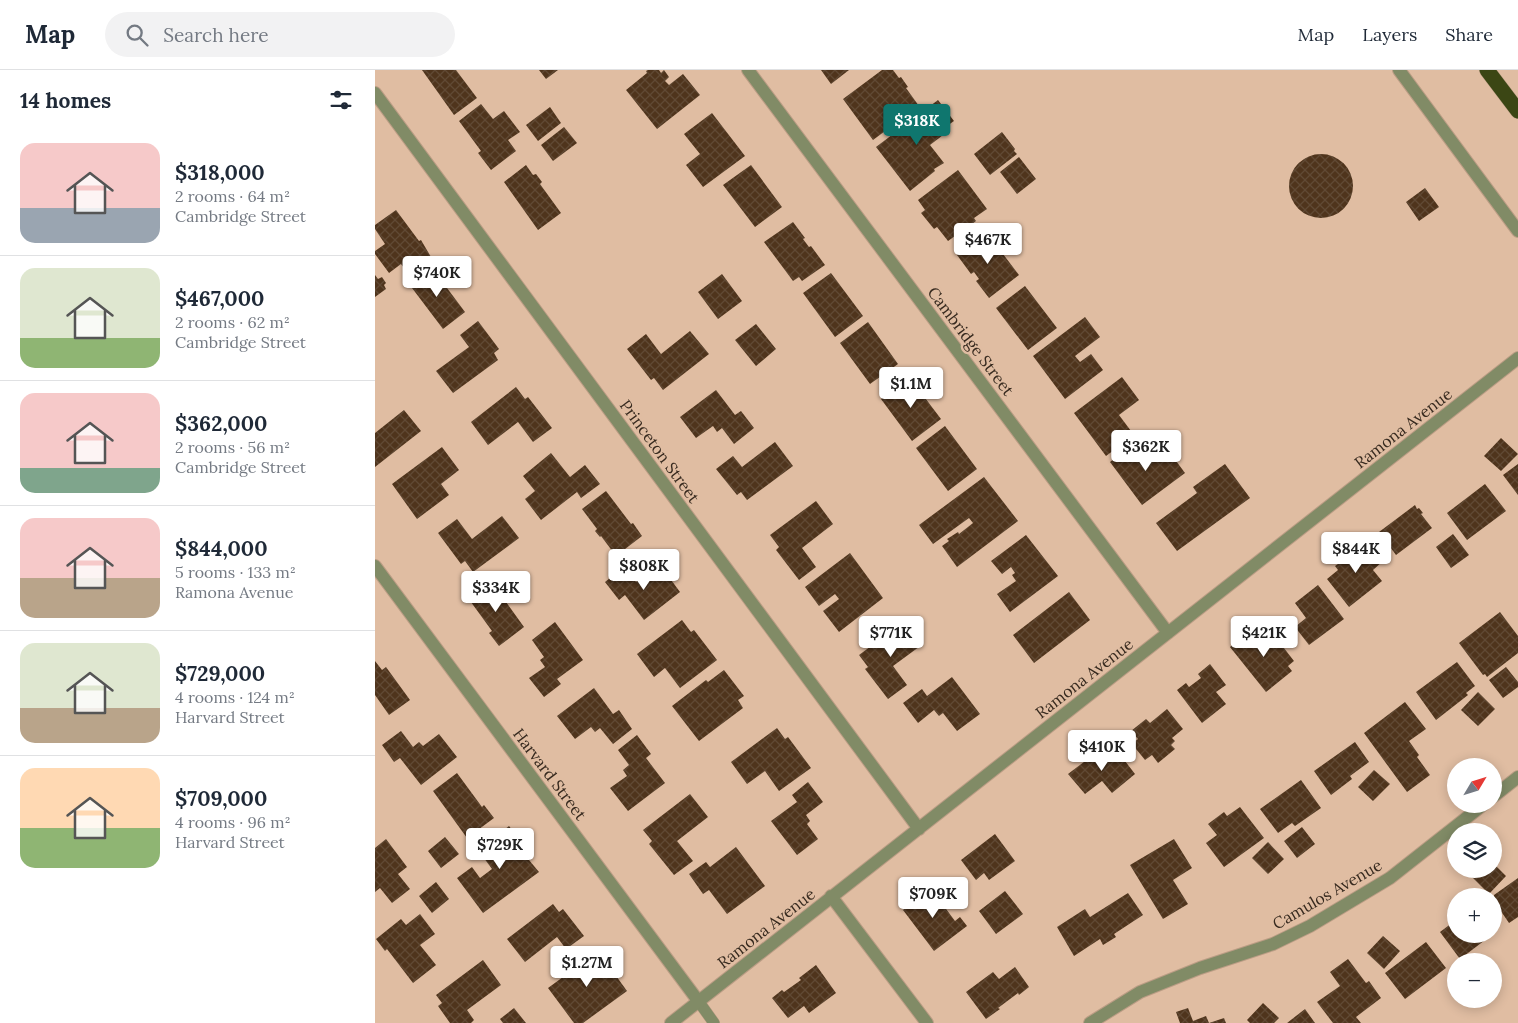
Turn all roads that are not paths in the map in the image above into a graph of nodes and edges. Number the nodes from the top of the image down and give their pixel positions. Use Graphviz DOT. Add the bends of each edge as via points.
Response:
graph roads {
  1 [pos="747,70"];
  2 [pos="1399,70"];
  3 [pos="1487,70"];
  4 [pos="375,93"];
  5 [pos="1518,112"];
  6 [pos="1518,231"];
  7 [pos="1518,358"];
  8 [pos="375,566"];
  9 [pos="1168,633"];
  10 [pos="1518,777"];
  11 [pos="1503,789"];
  12 [pos="1473,813"];
  13 [pos="919,829"];
  14 [pos="831,896"];
  15 [pos="699,1002"];
  16 [pos="671,1023"];
  17 [pos="714,1023"];
  18 [pos="927,1023"];
  19 [pos="1090,1023"];
  1 -- 9 [label="street, Cambridge Street"];
  2 -- 6 [label="street"];
  3 -- 5 [label="highway"];
  4 -- 13 [label="street, Princeton Street"];
  7 -- 9 [label="street, Ramona Avenue"];
  8 -- 15 [label="street, Harvard Street"];
  9 -- 13 [label="street, Ramona Avenue"];
  10 -- 11 [label="street"];
  12 -- 19 [label="street, Camulos Avenue" via="1390,878 1310,926 1273,944 1140,992"];
  13 -- 14 [label="street, Ramona Avenue"];
  14 -- 15 [label="street, Ramona Avenue"];
  14 -- 18 [label="street"];
  15 -- 16 [label="street, Ramona Avenue"];
  15 -- 17 [label="lane"];
}
